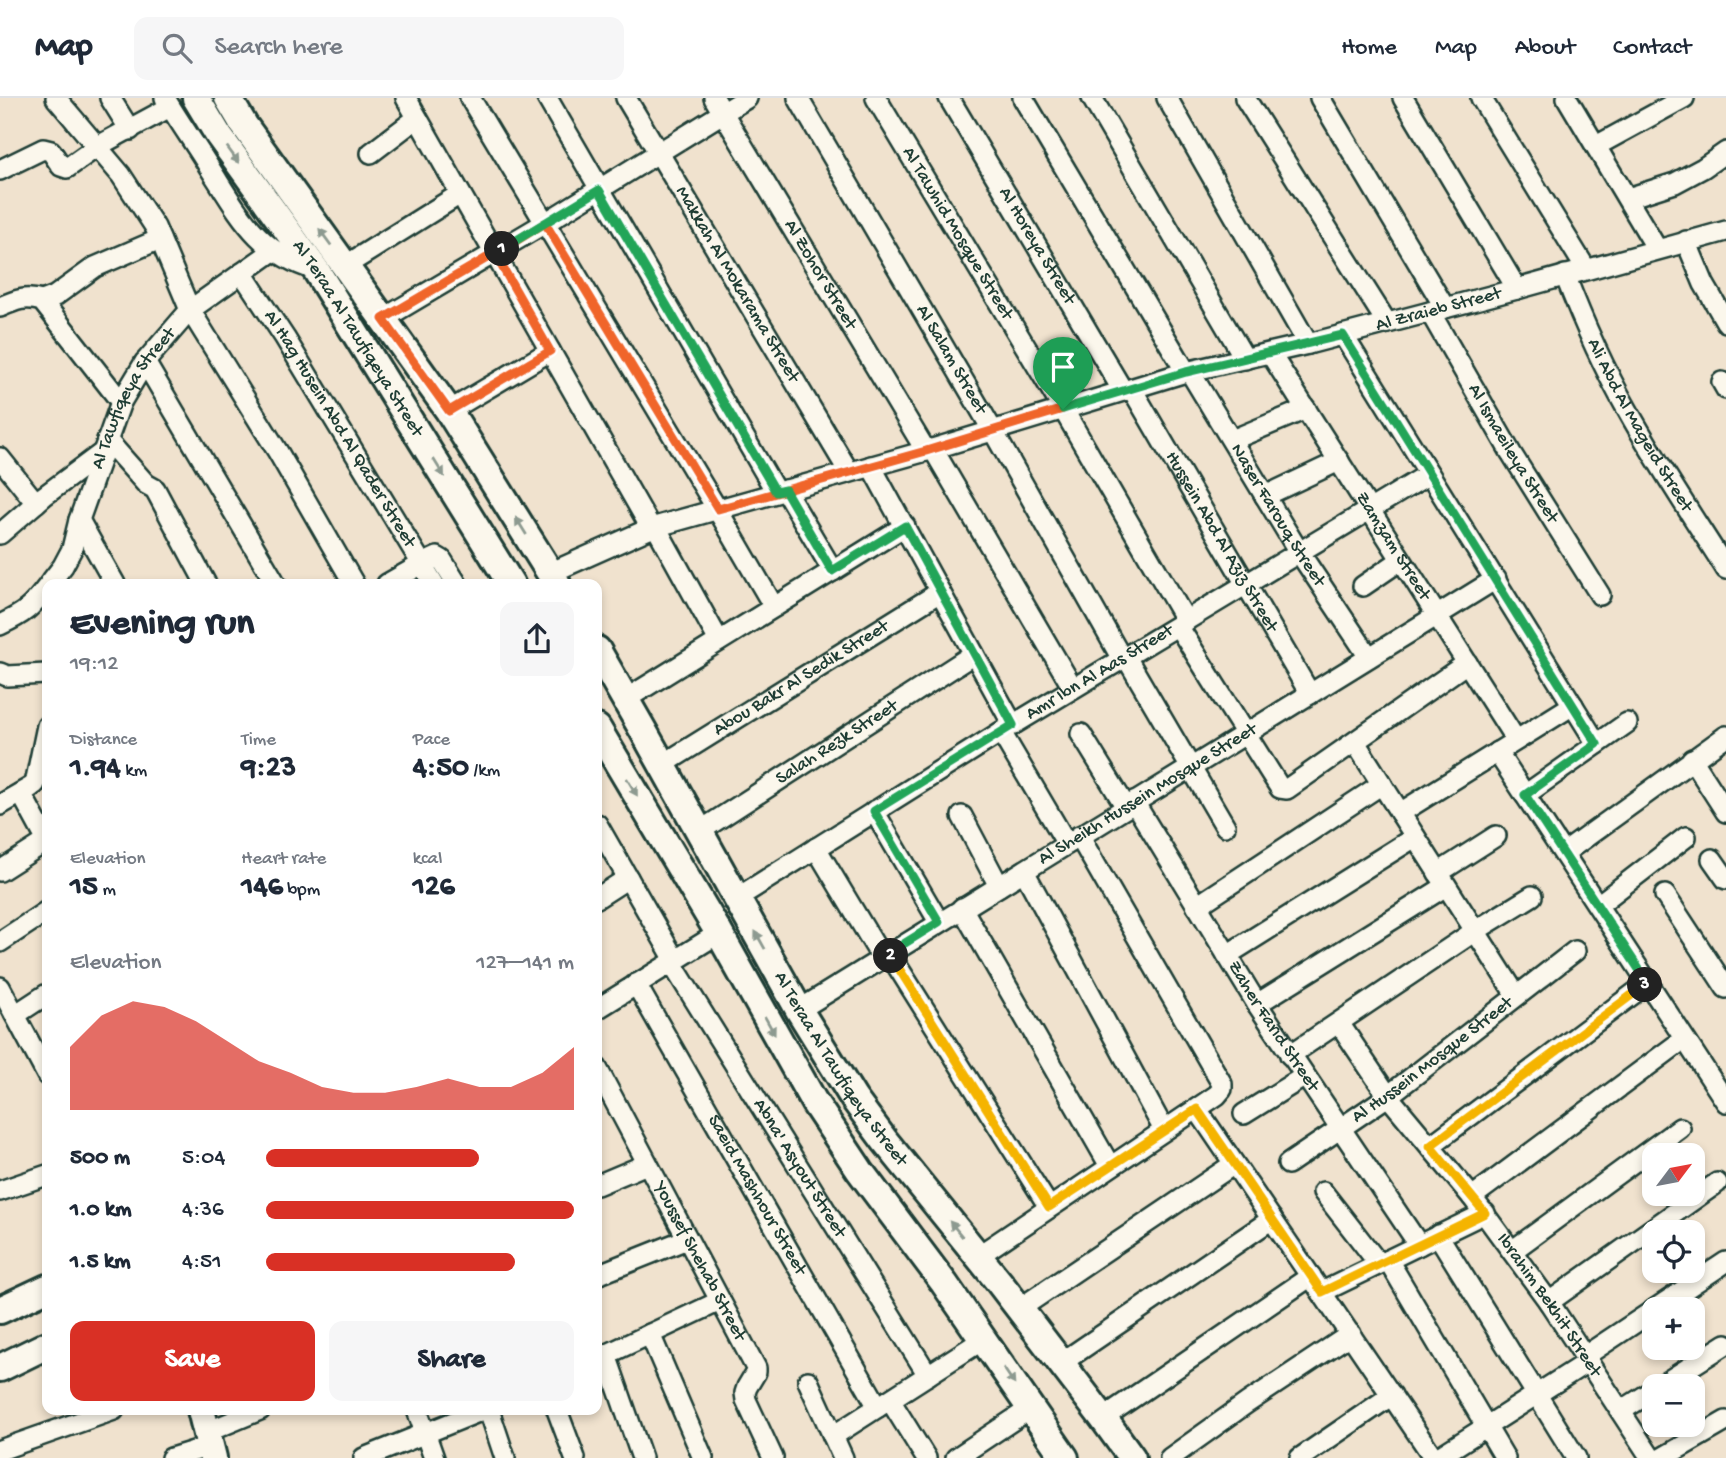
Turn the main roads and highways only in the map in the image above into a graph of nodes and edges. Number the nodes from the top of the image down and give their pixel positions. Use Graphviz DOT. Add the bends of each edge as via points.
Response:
graph roads {
  1 [pos="196,98"];
  2 [pos="228,98"];
  3 [pos="508,579"];
  4 [pos="553,579"];
  5 [pos="602,658"];
  6 [pos="602,736"];
  7 [pos="42,1290"];
  8 [pos="0,1310"];
  9 [pos="42,1347"];
  10 [pos="0,1368"];
  11 [pos="1065,1458"];
  12 [pos="1132,1458"];
  1 -- 3 [label="main road, Al Teraa Al Tawfiqeya Street, one-way" via="316,270"];
  4 -- 2 [label="main road, Al Teraa Al Tawfiqeya Street, one-way" via="449,411"];
  12 -- 5 [label="main road, Al Teraa Al Tawfiqeya Street, one-way" via="854,1099 799,1010"];
  6 -- 11 [label="main road, Al Teraa Al Tawfiqeya Street, one-way" via="814,1102"];
  7 -- 8 [label="main road"];
  9 -- 10 [label="main road"];
}
